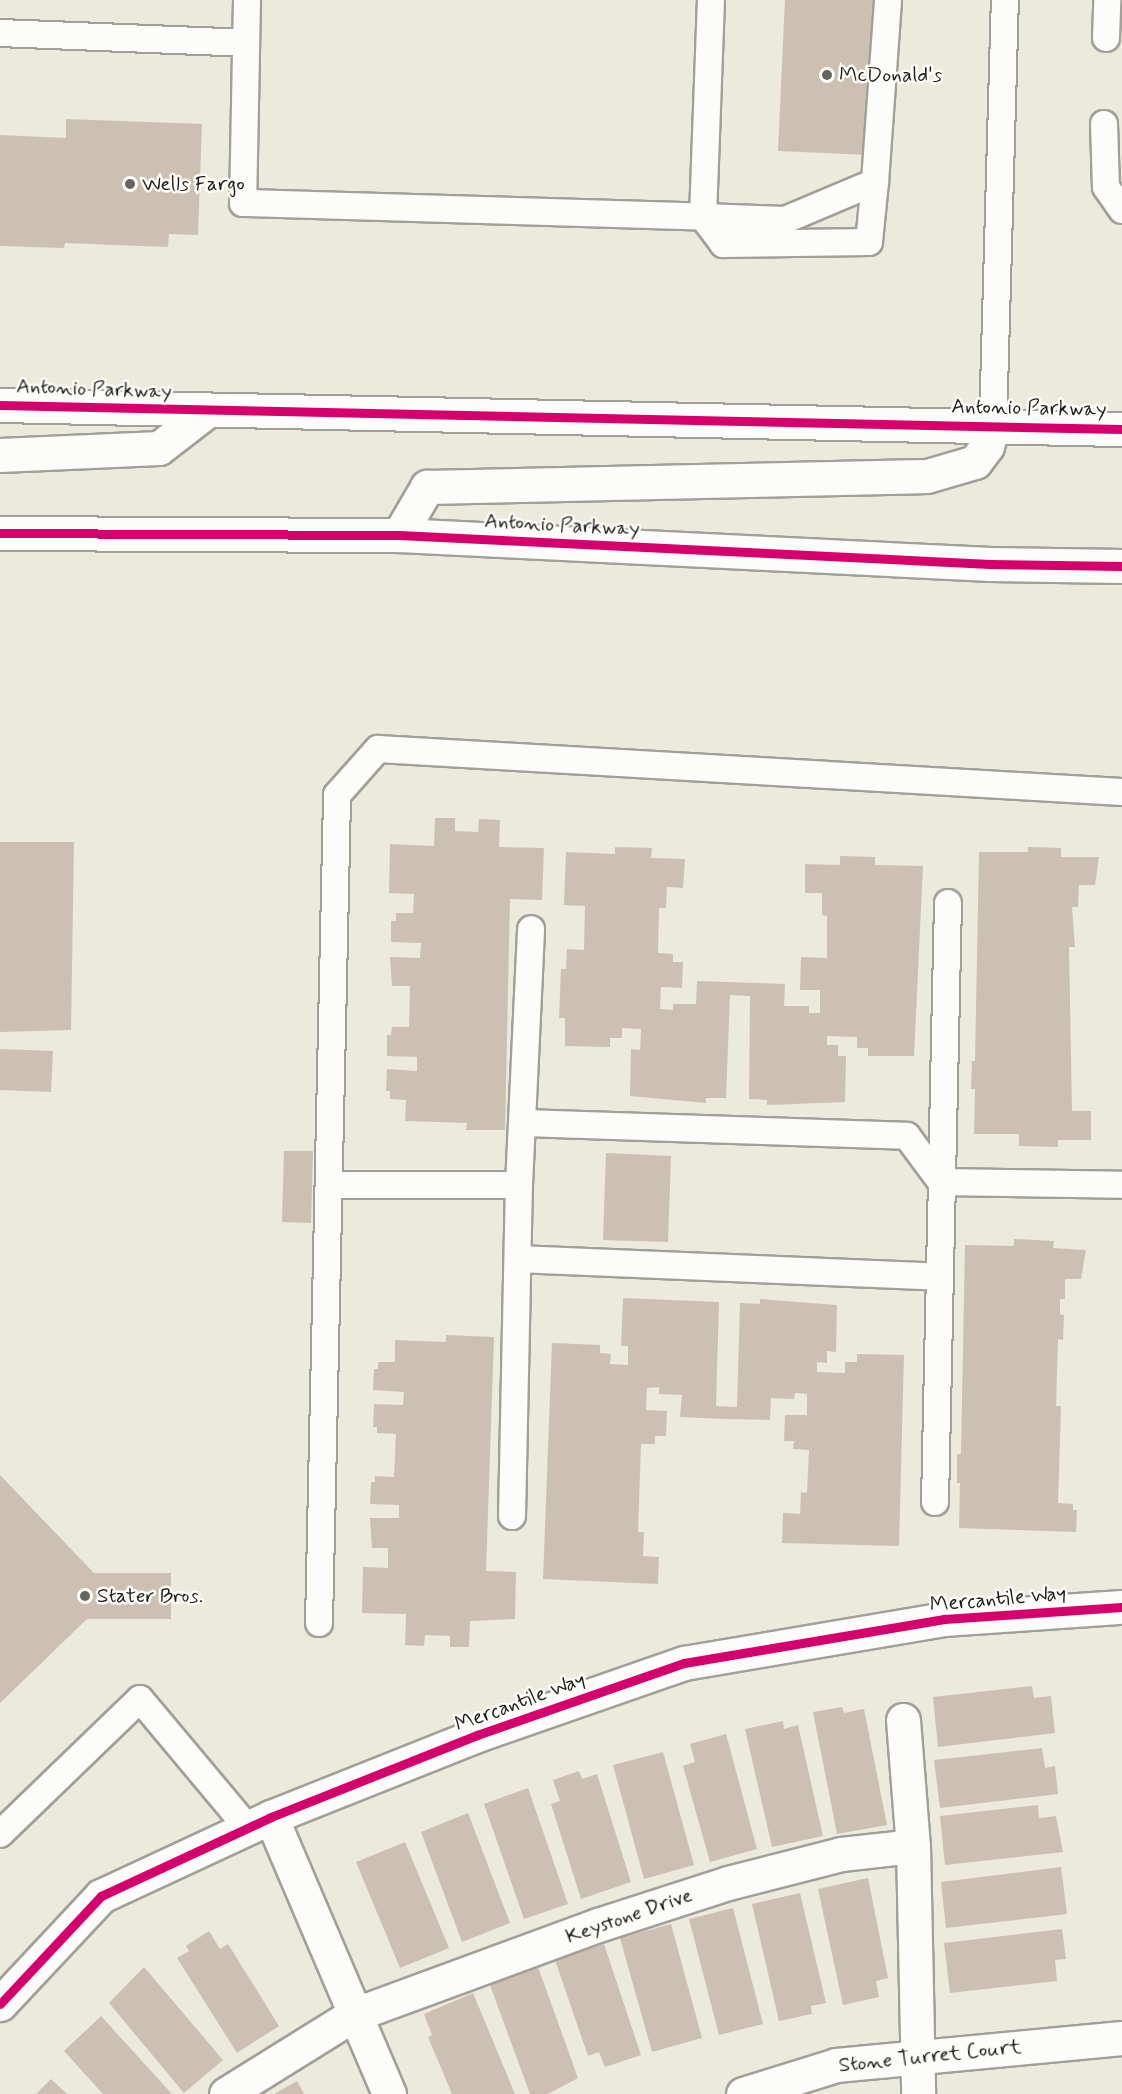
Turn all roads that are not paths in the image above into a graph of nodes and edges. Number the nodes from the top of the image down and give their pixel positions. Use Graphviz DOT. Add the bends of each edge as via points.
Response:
graph roads {
  1 [pos="247,0"];
  2 [pos="711,0"];
  3 [pos="888,0"];
  4 [pos="1005,0"];
  5 [pos="1107,0"];
  6 [pos="0,33"];
  7 [pos="1106,38"];
  8 [pos="246,43"];
  9 [pos="1104,124"];
  10 [pos="875,182"];
  11 [pos="1122,210"];
  12 [pos="703,217"];
  13 [pos="0,405"];
  14 [pos="207,411"];
  15 [pos="993,425"];
  16 [pos="1122,429"];
  17 [pos="0,455"];
  18 [pos="0,533"];
  19 [pos="399,534"];
  20 [pos="1122,566"];
  21 [pos="1122,792"];
  22 [pos="948,903"];
  23 [pos="531,929"];
  24 [pos="522,1123"];
  25 [pos="941,1182"];
  26 [pos="328,1185"];
  27 [pos="519,1185"];
  28 [pos="1122,1185"];
  29 [pos="518,1258"];
  30 [pos="939,1277"];
  31 [pos="935,1502"];
  32 [pos="512,1516"];
  33 [pos="1122,1607"];
  34 [pos="319,1623"];
  35 [pos="903,1720"];
  36 [pos="260,1822"];
  37 [pos="0,1834"];
  38 [pos="913,1846"];
  39 [pos="0,2004"];
  40 [pos="352,2015"];
  41 [pos="1122,2038"];
  42 [pos="918,2056"];
  43 [pos="226,2094"];
  44 [pos="388,2094"];
  45 [pos="743,2094"];
  46 [pos="918,2094"];
  1 -- 8 [label="lane"];
  2 -- 12 [label="lane"];
  3 -- 10 [label="lane"];
  4 -- 15 [label="lane"];
  5 -- 7 [label="lane"];
  6 -- 8 [label="lane"];
  8 -- 12 [label="lane" via="243,203"];
  9 -- 11 [label="lane" via="1106,187"];
  10 -- 12 [label="lane" via="785,220"];
  10 -- 12 [label="lane" via="869,242 723,244"];
  13 -- 14 [label="main road, Antonio Parkway"];
  14 -- 15 [label="main road, Antonio Parkway"];
  14 -- 17 [label="main road" via="159,448"];
  15 -- 16 [label="main road, Antonio Parkway"];
  15 -- 19 [label="main road" via="987,446 975,462 927,476 427,487"];
  18 -- 19 [label="main road, Antonio Parkway"];
  19 -- 20 [label="main road, Antonio Parkway" via="990,564"];
  21 -- 26 [label="lane" via="378,749 337,795"];
  22 -- 25 [label="lane"];
  23 -- 24 [label="lane"];
  24 -- 25 [label="lane" via="907,1136"];
  24 -- 27 [label="lane"];
  25 -- 28 [label="lane"];
  25 -- 30 [label="lane"];
  26 -- 27 [label="lane"];
  26 -- 34 [label="lane"];
  27 -- 29 [label="lane"];
  29 -- 30 [label="lane"];
  29 -- 32 [label="lane"];
  30 -- 31 [label="lane"];
  33 -- 36 [label="main road, Mercantile Way" via="944,1619 684,1663 477,1735"];
  35 -- 38 [label="main road"];
  36 -- 37 [label="lane" via="140,1699"];
  36 -- 39 [label="main road, Mercantile Way" via="101,1896"];
  36 -- 40 [label="main road"];
  38 -- 40 [label="main road, Keystone Drive" via="841,1854 728,1883"];
  38 -- 42 [label="main road"];
  40 -- 43 [label="main road, Keystone Drive"];
  40 -- 44 [label="main road"];
  41 -- 42 [label="main road, Stone Turret Court"];
  42 -- 45 [label="main road, Stone Turret Court" via="836,2065"];
  42 -- 46 [label="main road"];
}
